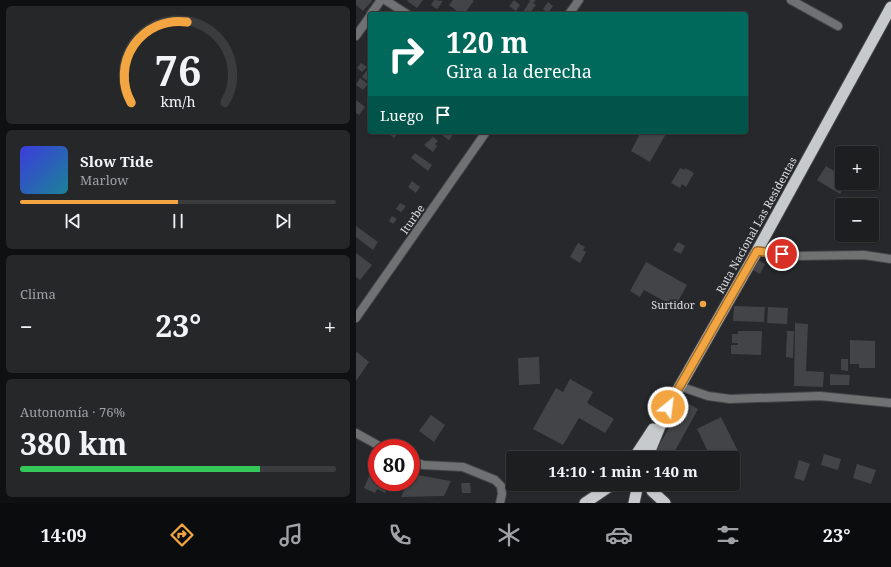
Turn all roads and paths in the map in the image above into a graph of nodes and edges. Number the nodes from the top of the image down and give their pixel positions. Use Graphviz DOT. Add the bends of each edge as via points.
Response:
graph roads {
  1 [pos="381,0"];
  2 [pos="385,0"];
  3 [pos="579,0"];
  4 [pos="791,0"];
  5 [pos="891,7"];
  6 [pos="373,12"];
  7 [pos="404,12"];
  8 [pos="570,12"];
  9 [pos="368,19"];
  10 [pos="838,26"];
  11 [pos="356,36"];
  12 [pos="485,134"];
  13 [pos="757,251"];
  14 [pos="891,258"];
  15 [pos="356,318"];
  16 [pos="680,386"];
  17 [pos="891,404"];
  18 [pos="668,407"];
  19 [pos="356,433"];
  20 [pos="368,440"];
  21 [pos="639,451"];
  22 [pos="651,451"];
  23 [pos="420,464"];
  24 [pos="603,491"];
  25 [pos="637,491"];
  26 [pos="652,491"];
  27 [pos="500,503"];
  28 [pos="585,503"];
  29 [pos="634,503"];
  30 [pos="665,503"];
  1 -- 6 [label="street"];
  2 -- 7 [label="street"];
  3 -- 8 [label="street"];
  4 -- 10 [label="street"];
  5 -- 13 [label="highway, Ruta Nacional Las Residentas"];
  9 -- 11 [label="street"];
  12 -- 15 [label="street, Iturbe"];
  13 -- 14 [label="street" via="794,256 864,255"];
  13 -- 16 [label="highway, Ruta Nacional Las Residentas"];
  16 -- 17 [label="street" via="708,396 730,399 820,396"];
  16 -- 18 [label="highway, Ruta Nacional Las Residentas"];
  18 -- 21 [label="highway"];
  18 -- 22 [label="highway, Ruta Nacional Las Residentas"];
  19 -- 20 [label="street"];
  23 -- 27 [label="street" via="463,467 495,480 501,486"];
  24 -- 28 [label="highway"];
  25 -- 29 [label="highway"];
  26 -- 30 [label="highway"];
}
